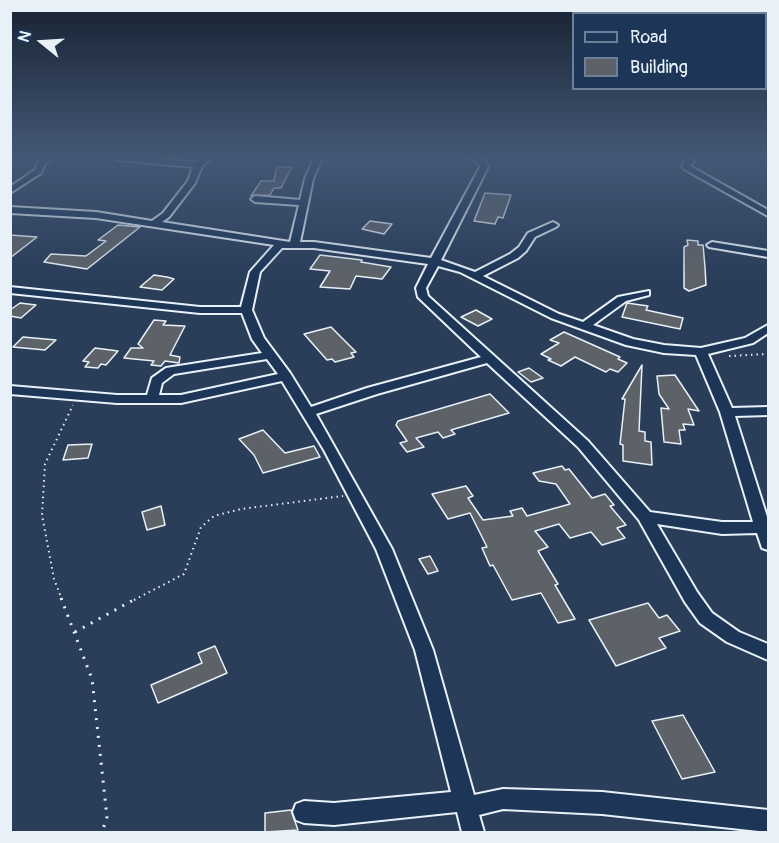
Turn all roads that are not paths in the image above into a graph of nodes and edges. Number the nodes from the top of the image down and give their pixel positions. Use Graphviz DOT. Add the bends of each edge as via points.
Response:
graph roads {
  1 [pos="180,197"];
  2 [pos="305,197"];
  3 [pos="467,197"];
  4 [pos="740,197"];
  5 [pos="255,199"];
  6 [pos="304,203"];
  7 [pos="10,210"];
  8 [pos="768,213"];
  9 [pos="155,223"];
  10 [pos="553,225"];
  11 [pos="289,244"];
  12 [pos="712,245"];
  13 [pos="768,254"];
  14 [pos="436,262"];
  15 [pos="475,276"];
  16 [pos="10,290"];
  17 [pos="645,293"];
  18 [pos="246,310"];
  19 [pos="584,326"];
  20 [pos="768,328"];
  21 [pos="704,352"];
  22 [pos="271,356"];
  23 [pos="491,358"];
  24 [pos="286,376"];
  25 [pos="10,390"];
  26 [pos="152,400"];
  27 [pos="768,411"];
  28 [pos="308,412"];
  29 [pos="727,412"];
  30 [pos="645,517"];
  31 [pos="764,527"];
  32 [pos="768,544"];
  33 [pos="768,652"];
  34 [pos="466,804"];
  35 [pos="303,812"];
  36 [pos="768,821"];
  37 [pos="473,832"];
  1 -- 9 [label="street"];
  2 -- 6 [label="street"];
  3 -- 14 [label="street"];
  4 -- 8 [label="street"];
  5 -- 6 [label="street"];
  6 -- 11 [label="street"];
  7 -- 9 [label="street" via="60,211"];
  9 -- 11 [label="street"];
  10 -- 15 [label="street" via="531,235 514,256"];
  11 -- 14 [label="street"];
  11 -- 18 [label="street" via="271,252 255,272"];
  12 -- 13 [label="street"];
  14 -- 15 [label="street"];
  14 -- 23 [label="street" via="421,288 423,297"];
  15 -- 19 [label="street" via="555,316"];
  16 -- 18 [label="street" via="200,310"];
  17 -- 19 [label="street" via="622,299"];
  18 -- 22 [label="street" via="258,339"];
  19 -- 21 [label="street" via="630,342"];
  20 -- 21 [label="street" via="749,341"];
  21 -- 29 [label="street"];
  22 -- 24 [label="street"];
  22 -- 26 [label="street" via="170,371 156,381"];
  23 -- 28 [label="street"];
  23 -- 30 [label="street" via="583,444"];
  24 -- 26 [label="street" via="197,396"];
  24 -- 28 [label="street"];
  25 -- 26 [label="street"];
  27 -- 29 [label="street"];
  28 -- 34 [label="street" via="384,549 424,650"];
  29 -- 31 [label="street"];
  30 -- 31 [label="street" via="722,528"];
  30 -- 33 [label="street" via="706,618 733,637"];
  31 -- 32 [label="street"];
  34 -- 35 [label="street" via="334,814"];
  34 -- 36 [label="street" via="503,799 602,803"];
  34 -- 37 [label="street"];
}
